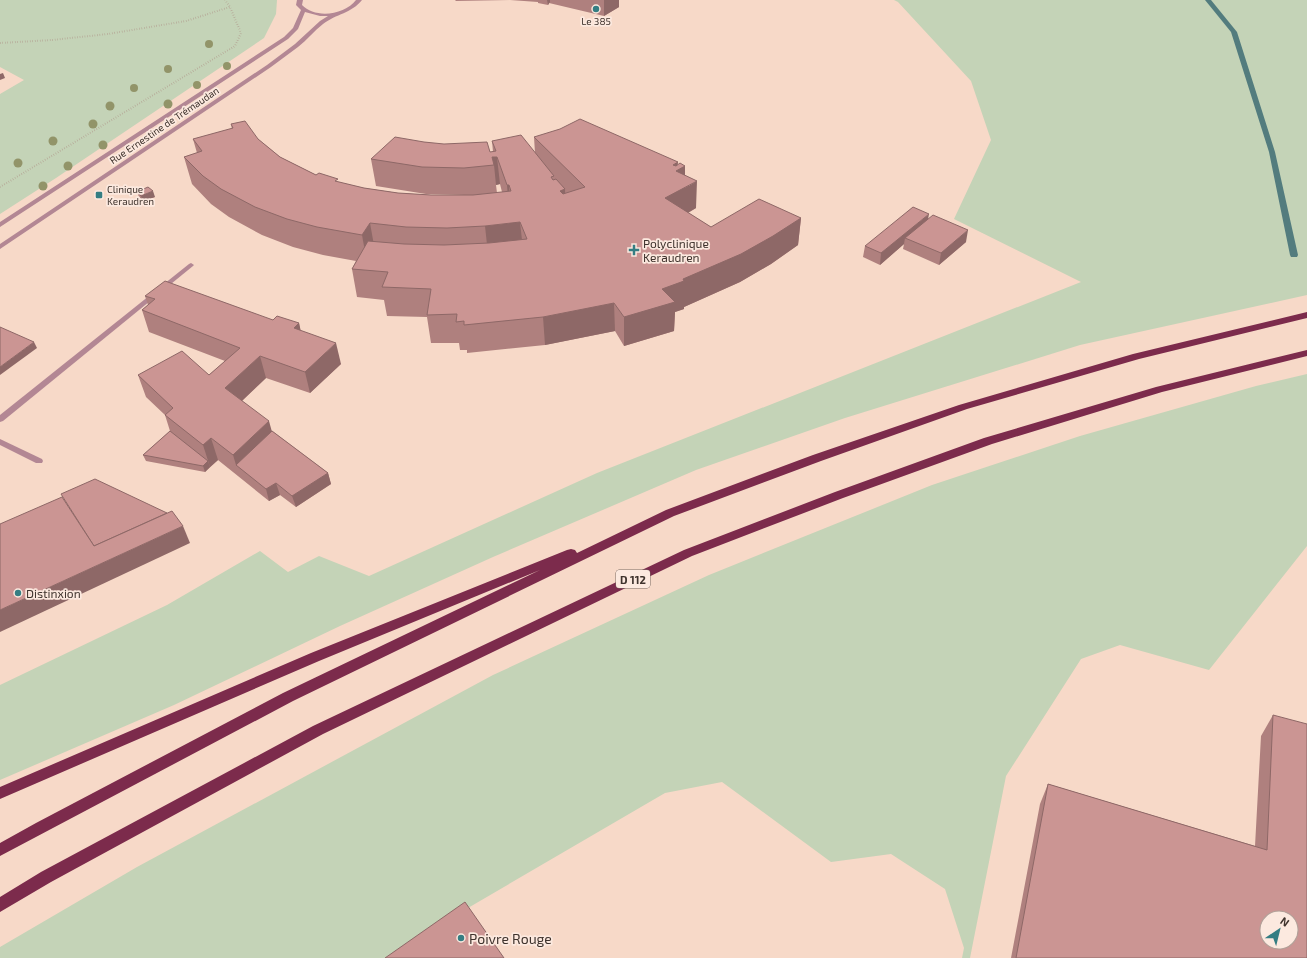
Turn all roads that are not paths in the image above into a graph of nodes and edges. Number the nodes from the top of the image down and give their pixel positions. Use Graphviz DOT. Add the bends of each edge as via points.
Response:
graph roads {
  1 [pos="358,0"];
  2 [pos="298,2"];
  3 [pos="304,10"];
  4 [pos="335,14"];
  5 [pos="0,226"];
  6 [pos="0,247"];
  7 [pos="191,265"];
  8 [pos="1307,315"];
  9 [pos="1307,353"];
  10 [pos="0,419"];
  11 [pos="0,442"];
  12 [pos="40,461"];
  13 [pos="670,513"];
  14 [pos="0,793"];
  15 [pos="0,850"];
  16 [pos="0,905"];
  1 -- 4 [label="street" via="350,9"];
  2 -- 3 [label="street"];
  3 -- 4 [label="street"];
  3 -- 5 [label="street, Rue Ernestine de Trémaudan" via="295,29 286,38"];
  4 -- 6 [label="street, Rue Ernestine de Trémaudan" via="269,66"];
  7 -- 10 [label="street"];
  8 -- 13 [label="highway" via="1137,356 962,407"];
  9 -- 16 [label="highway, D 112" via="1160,389 988,441 688,553 318,730 46,877"];
  11 -- 12 [label="street"];
  13 -- 14 [label="highway" via="315,657"];
  13 -- 15 [label="highway" via="288,697"];
}
